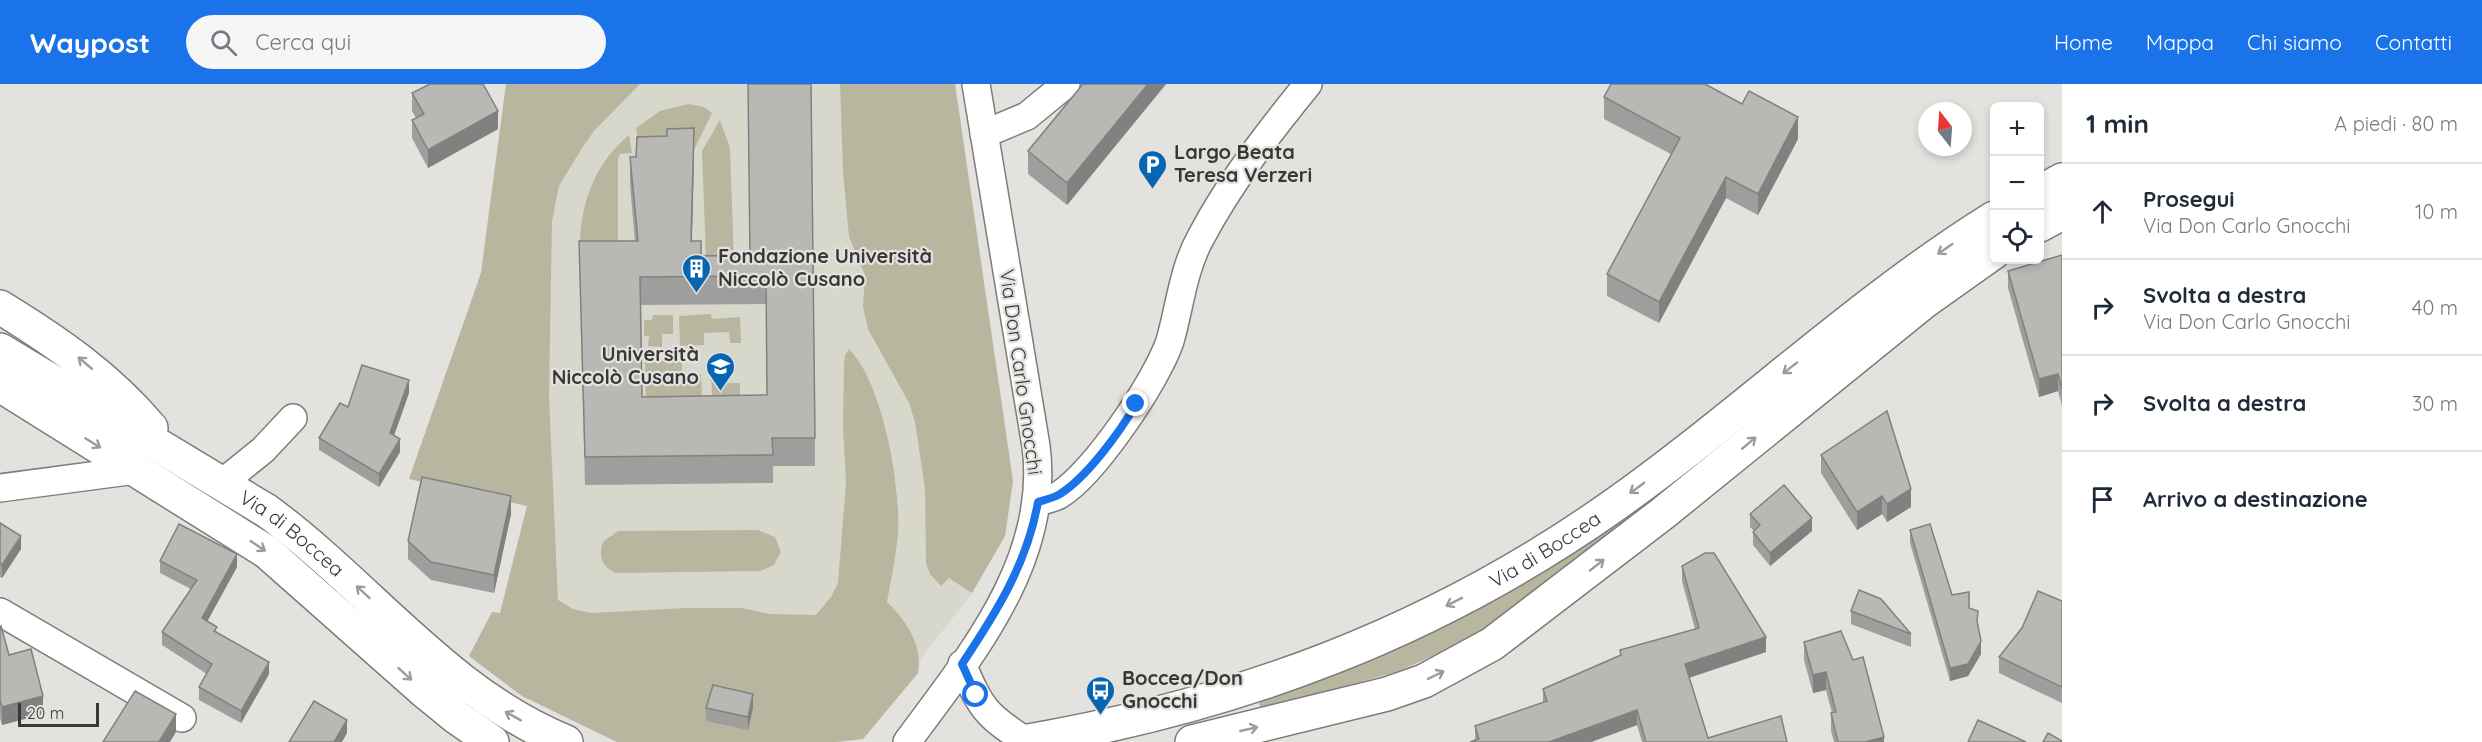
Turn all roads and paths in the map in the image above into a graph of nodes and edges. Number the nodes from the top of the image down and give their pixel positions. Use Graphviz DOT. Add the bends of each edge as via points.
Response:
graph roads {
  1 [pos="976,84"];
  2 [pos="1066,84"];
  3 [pos="1308,84"];
  4 [pos="984,134"];
  5 [pos="2062,180"];
  6 [pos="2044,190"];
  7 [pos="2062,213"];
  8 [pos="1990,221"];
  9 [pos="2044,223"];
  10 [pos="1990,256"];
  11 [pos="0,306"];
  12 [pos="0,350"];
  13 [pos="0,385"];
  14 [pos="0,399"];
  15 [pos="43,413"];
  16 [pos="293,418"];
  17 [pos="170,450"];
  18 [pos="136,470"];
  19 [pos="222,483"];
  20 [pos="0,488"];
  21 [pos="1038,502"];
  22 [pos="0,612"];
  23 [pos="962,664"];
  24 [pos="182,718"];
  25 [pos="492,742"];
  26 [pos="566,742"];
  27 [pos="908,742"];
  28 [pos="1024,742"];
  29 [pos="1192,742"];
  1 -- 4 [label="street, Via Don Carlo Gnocchi"];
  2 -- 4 [label="street" via="1027,116"];
  3 -- 21 [label="street" via="1245,166 1200,238 1188,268 1169,344 1124,425 1060,494"];
  4 -- 21 [label="street, Via Don Carlo Gnocchi" via="1036,446"];
  5 -- 6 [label="main road"];
  7 -- 9 [label="main road"];
  8 -- 28 [label="main road, Via di Boccea, one-way" via="1891,288 1613,506 1455,601 1381,638 1268,683 1125,723"];
  29 -- 10 [label="main road, Via di Boccea, one-way" via="1387,694 1424,681 1492,644 1662,514 1925,301"];
  17 -- 11 [label="main road, one-way" via="104,378"];
  12 -- 17 [label="main road, Via di Boccea"];
  13 -- 15 [label="main road, Via di Boccea"];
  14 -- 15 [label="main road"];
  15 -- 18 [label="main road, Via di Boccea, one-way"];
  16 -- 19 [label="street" via="263,450"];
  17 -- 19 [label="main road, Via di Boccea"];
  18 -- 20 [label="street"];
  18 -- 25 [label="main road, Via di Boccea, one-way" via="267,552 431,697"];
  26 -- 19 [label="main road, Via di Boccea, one-way" via="486,699 304,540"];
  21 -- 23 [label="street, Via Don Carlo Gnocchi" via="1030,538 1014,579"];
  22 -- 24 [label="street"];
  23 -- 27 [label="street, Via Don Carlo Gnocchi"];
  23 -- 28 [label="street" via="982,708"];
}
